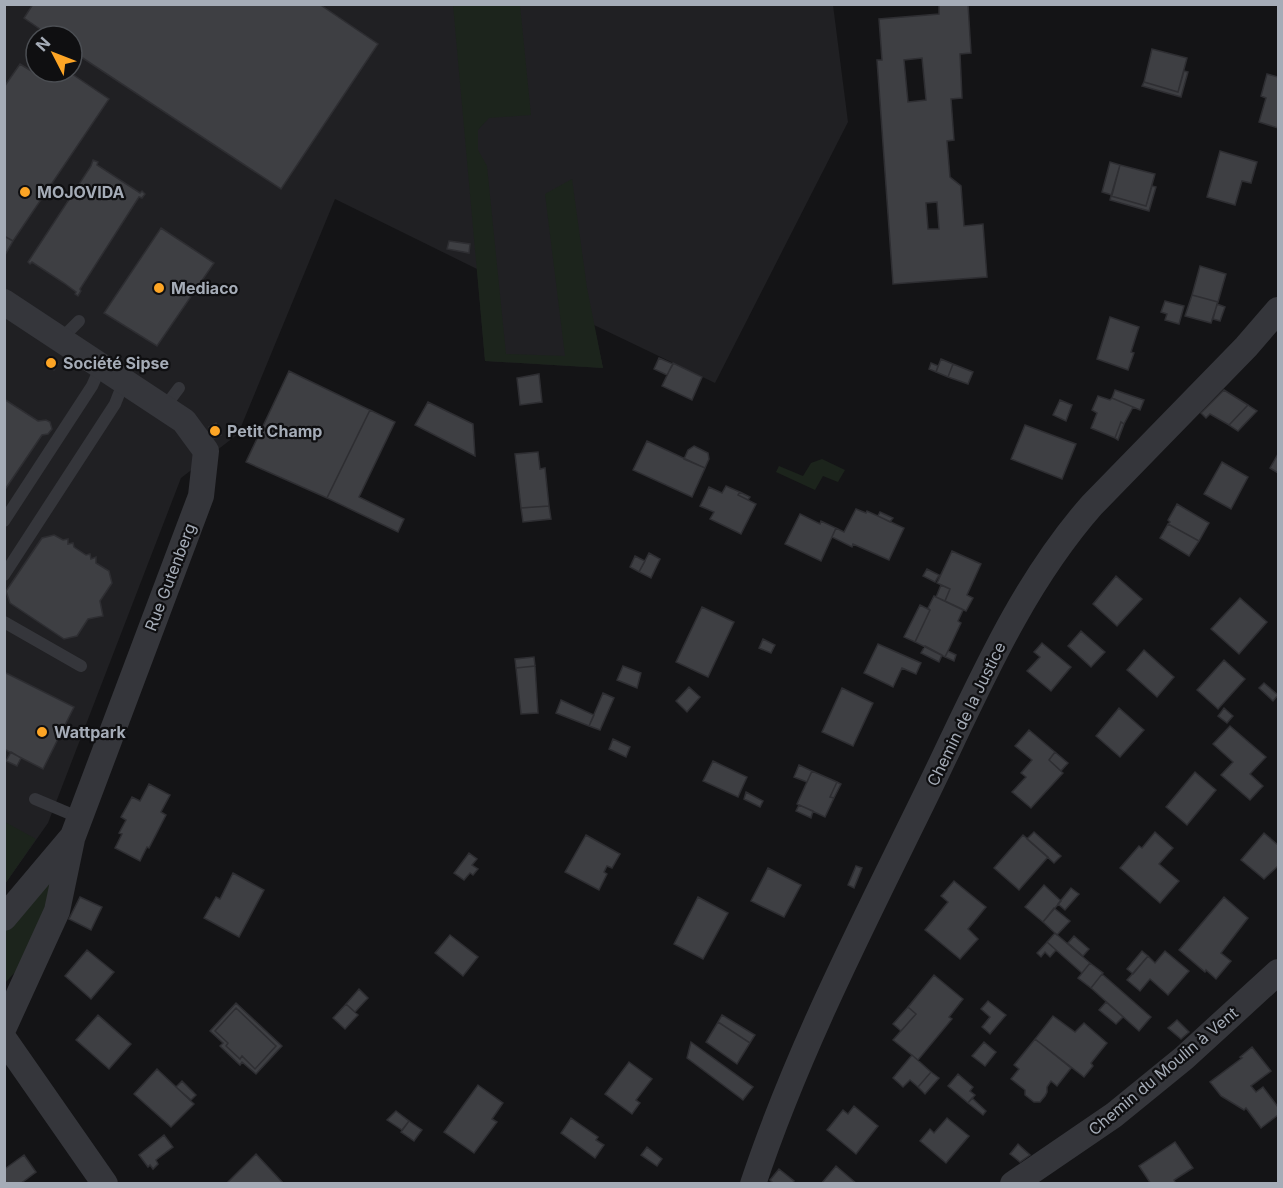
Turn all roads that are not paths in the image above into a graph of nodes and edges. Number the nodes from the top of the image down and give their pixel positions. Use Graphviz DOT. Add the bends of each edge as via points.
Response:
graph roads {
  1 [pos="5,304"];
  2 [pos="1278,310"];
  3 [pos="79,321"];
  4 [pos="61,339"];
  5 [pos="101,366"];
  6 [pos="124,381"];
  7 [pos="179,388"];
  8 [pos="164,408"];
  9 [pos="4,521"];
  10 [pos="4,575"];
  11 [pos="4,622"];
  12 [pos="81,666"];
  13 [pos="35,799"];
  14 [pos="76,827"];
  15 [pos="4,918"];
  16 [pos="1278,972"];
  17 [pos="4,1027"];
  18 [pos="4,1039"];
  19 [pos="105,1184"];
  20 [pos="753,1184"];
  21 [pos="1013,1184"];
  1 -- 4 [label="street, Rue Gutenberg"];
  2 -- 20 [label="street, Chemin de la Justice" via="1071,528 1041,570 995,654 825,1003"];
  3 -- 4 [label="lane"];
  4 -- 5 [label="street, Rue Gutenberg"];
  5 -- 6 [label="street, Rue Gutenberg"];
  5 -- 9 [label="lane"];
  6 -- 8 [label="street, Rue Gutenberg"];
  6 -- 10 [label="lane" via="115,404"];
  7 -- 8 [label="lane"];
  8 -- 14 [label="street, Rue Gutenberg" via="184,421 206,451 201,495"];
  11 -- 12 [label="lane"];
  13 -- 14 [label="lane"];
  14 -- 15 [label="street, Rue Gutenberg"];
  14 -- 17 [label="street" via="57,911"];
  16 -- 21 [label="street, Chemin du Moulin à Vent" via="1184,1058 1114,1115"];
  18 -- 19 [label="street"];
}
